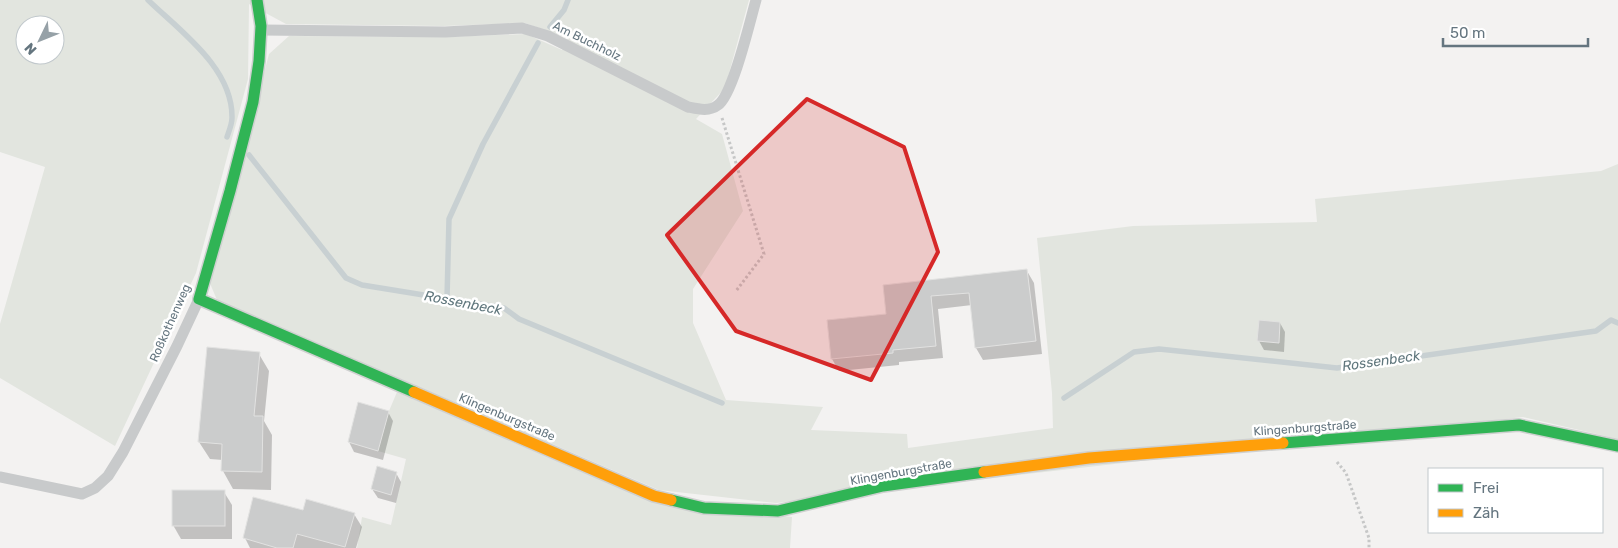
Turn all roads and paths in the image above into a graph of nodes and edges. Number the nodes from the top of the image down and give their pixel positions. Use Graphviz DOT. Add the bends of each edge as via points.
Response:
graph roads {
  1 [pos="257,0"];
  2 [pos="756,0"];
  3 [pos="262,30"];
  4 [pos="718,105"];
  5 [pos="736,291"];
  6 [pos="199,299"];
  7 [pos="1320,440"];
  8 [pos="1618,446"];
  9 [pos="0,477"];
  10 [pos="1369,548"];
  1 -- 3 [label="street, Roßkothenweg"];
  2 -- 4 [label="lane" via="729,92"];
  3 -- 4 [label="lane, Am Buchholz" via="445,32 522,28 548,36 688,107 705,110"];
  3 -- 6 [label="street, Roßkothenweg" via="253,100"];
  4 -- 5 [label="path" via="764,254"];
  6 -- 7 [label="street, Klingenburgstraße" via="654,496 704,508 778,511 883,486 1088,458"];
  6 -- 9 [label="lane, Roßkothenweg" via="128,443 108,476 95,488 82,494"];
  7 -- 8 [label="street, Klingenburgstraße" via="1520,425"];
  7 -- 10 [label="path" via="1346,473 1369,538"];
}
